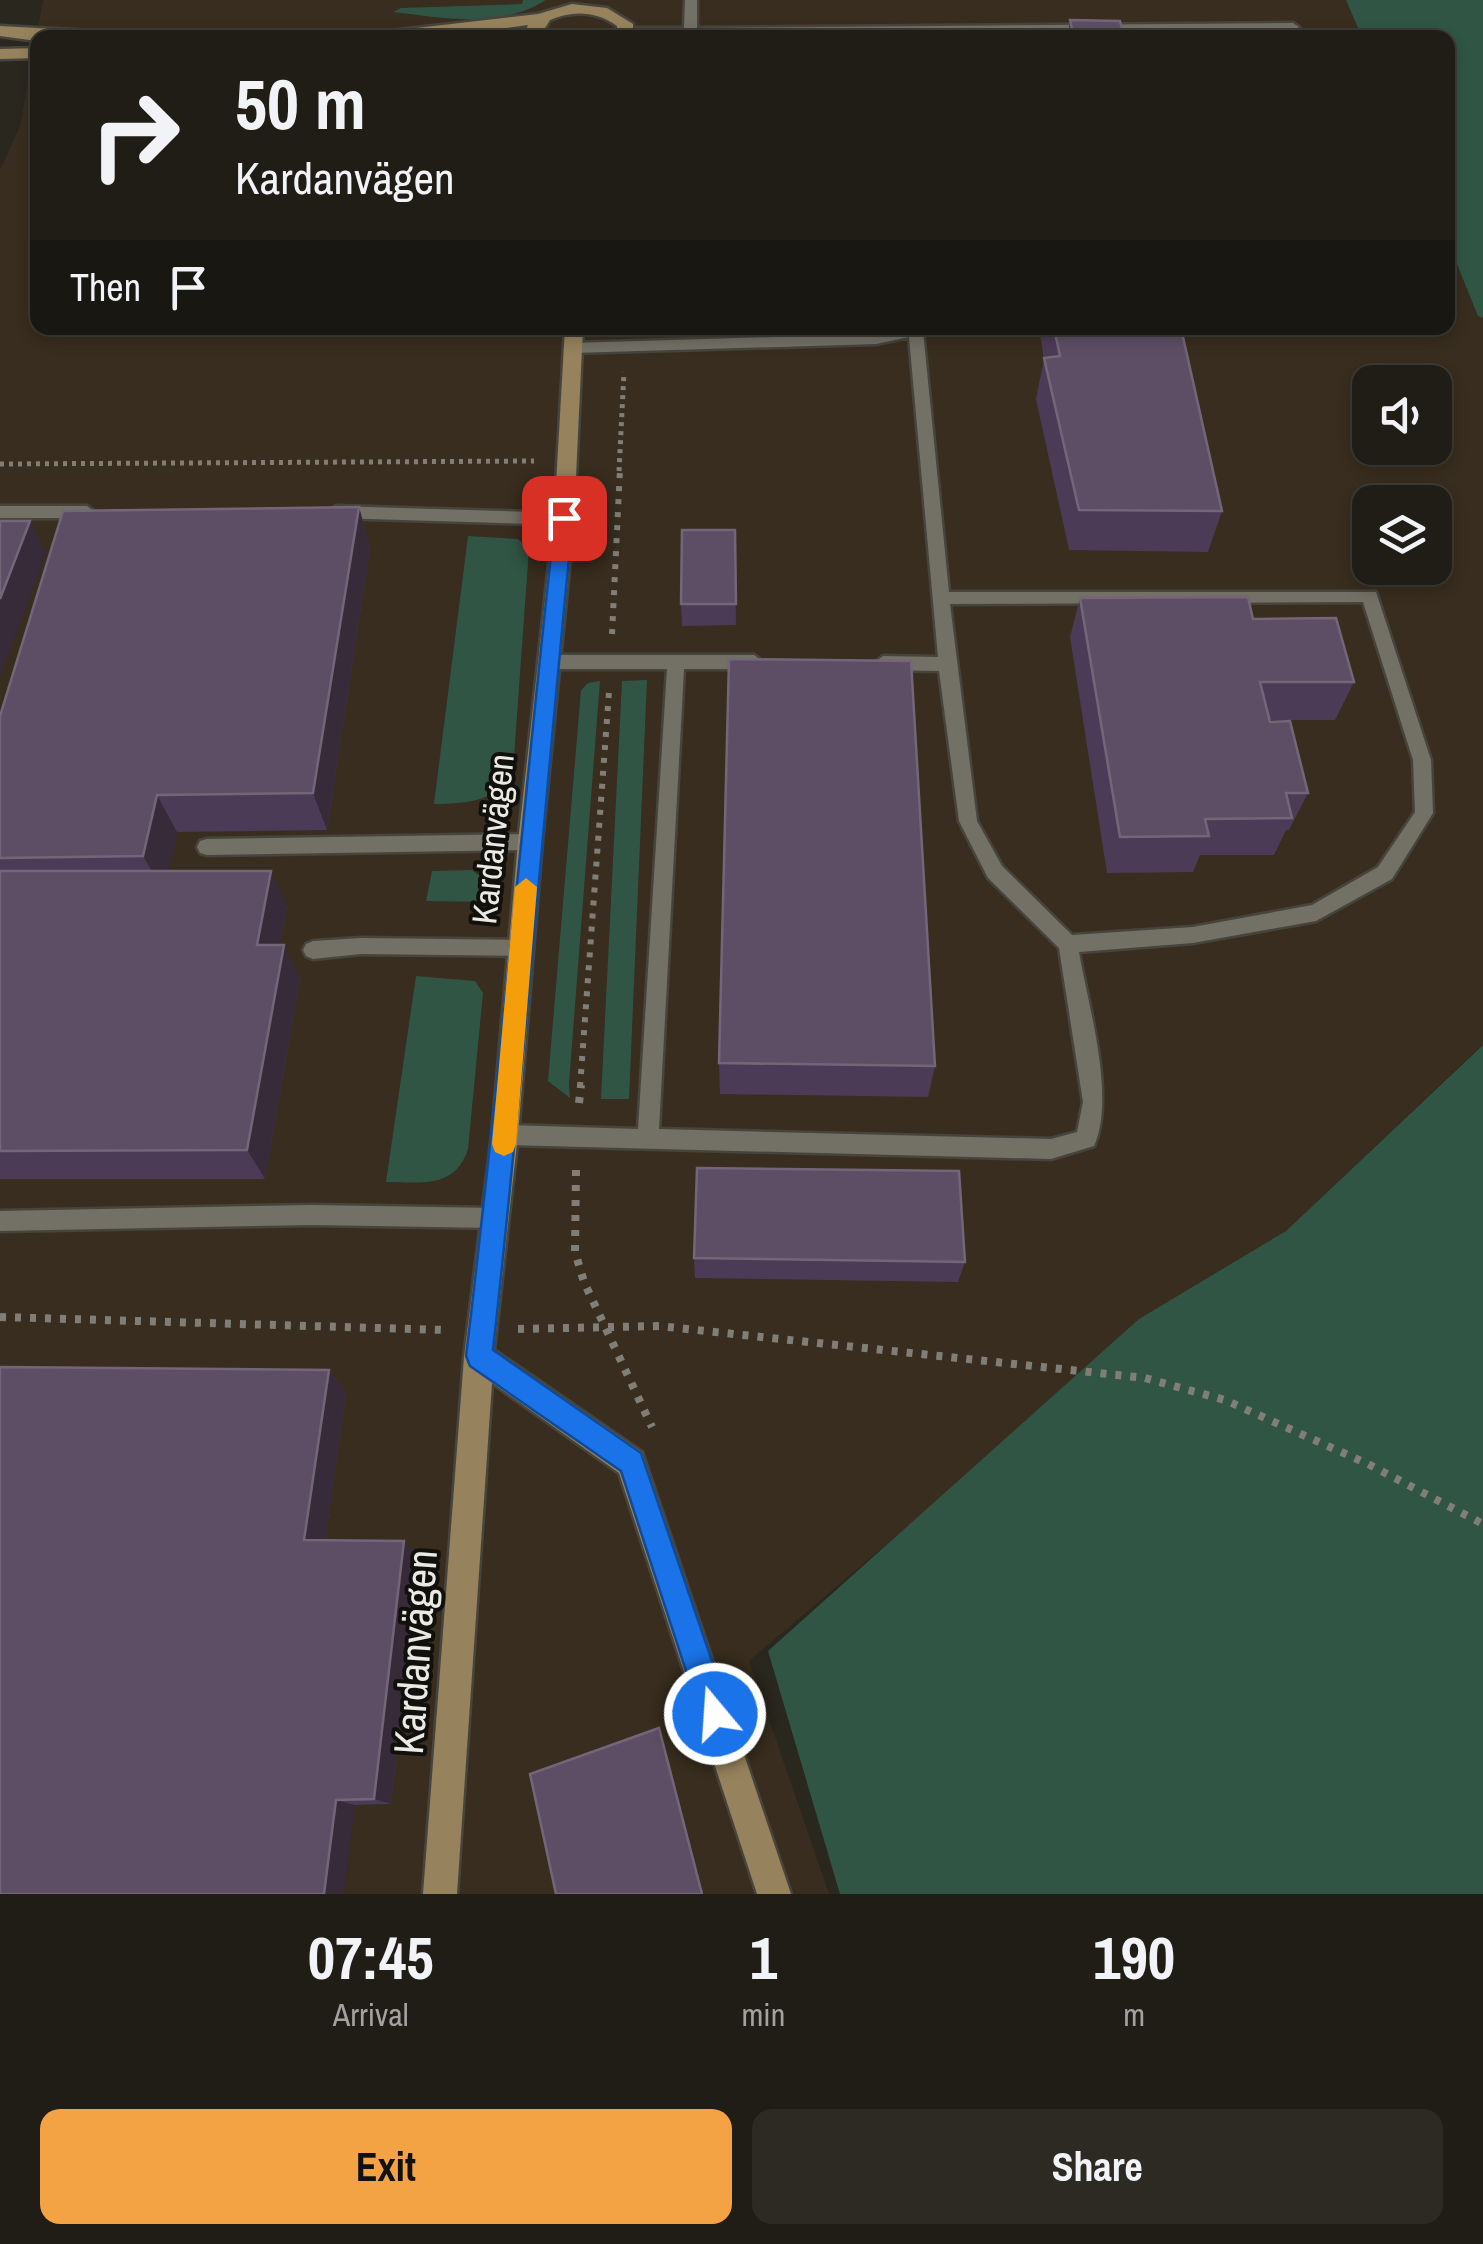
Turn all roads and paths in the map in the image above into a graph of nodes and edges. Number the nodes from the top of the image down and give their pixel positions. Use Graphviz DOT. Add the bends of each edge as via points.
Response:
graph roads {
  1 [pos="611,0"];
  2 [pos="691,0"];
  3 [pos="568,4"];
  4 [pos="542,18"];
  5 [pos="1294,28"];
  6 [pos="624,29"];
  7 [pos="456,30"];
  8 [pos="533,30"];
  9 [pos="690,30"];
  10 [pos="1148,30"];
  11 [pos="0,31"];
  12 [pos="30,35"];
  13 [pos="30,52"];
  14 [pos="0,54"];
  15 [pos="895,335"];
  16 [pos="919,335"];
  17 [pos="573,338"];
  18 [pos="621,460"];
  19 [pos="568,462"];
  20 [pos="0,464"];
  21 [pos="0,512"];
  22 [pos="96,512"];
  23 [pos="309,512"];
  24 [pos="564,518"];
  25 [pos="941,598"];
  26 [pos="550,662"];
  27 [pos="676,662"];
  28 [pos="773,662"];
  29 [pos="870,663"];
  30 [pos="947,664"];
  31 [pos="530,842"];
  32 [pos="207,847"];
  33 [pos="1068,944"];
  34 [pos="520,948"];
  35 [pos="313,950"];
  36 [pos="505,1135"];
  37 [pos="648,1139"];
  38 [pos="495,1218"];
  39 [pos="0,1221"];
  40 [pos="0,1317"];
  41 [pos="481,1344"];
  42 [pos="1483,1524"];
  43 [pos="440,1894"];
  44 [pos="774,1894"];
  1 -- 6 [label="street"];
  2 -- 9 [label="lane"];
  3 -- 4 [label="street"];
  3 -- 6 [label="street" via="596,8"];
  4 -- 7 [label="street"];
  4 -- 8 [label="street"];
  5 -- 10 [label="lane"];
  11 -- 12 [label="street"];
  13 -- 14 [label="street"];
  15 -- 17 [label="lane"];
  16 -- 25 [label="lane"];
  17 -- 19 [label="street, Kardanvägen"];
  18 -- 19 [label="path"];
  19 -- 20 [label="path"];
  19 -- 24 [label="street, Kardanvägen"];
  21 -- 22 [label="lane"];
  23 -- 24 [label="lane"];
  24 -- 26 [label="street, Kardanvägen"];
  25 -- 30 [label="lane"];
  25 -- 33 [label="lane" via="1370,596 1422,760 1424,813 1384,873 1316,913 1193,935"];
  26 -- 27 [label="lane"];
  26 -- 31 [label="street, Kardanvägen"];
  27 -- 28 [label="lane"];
  27 -- 37 [label="lane"];
  29 -- 30 [label="lane"];
  30 -- 33 [label="lane" via="968,822 995,872"];
  31 -- 32 [label="lane"];
  31 -- 34 [label="street, Kardanvägen"];
  33 -- 37 [label="lane" via="1094,1102 1086,1138 1050,1149"];
  34 -- 35 [label="lane"];
  34 -- 36 [label="street, Kardanvägen"];
  36 -- 37 [label="lane"];
  36 -- 38 [label="street, Kardanvägen"];
  38 -- 39 [label="lane"];
  38 -- 41 [label="street, Kardanvägen"];
  40 -- 41 [label="path"];
  41 -- 42 [label="path" via="604,1324 660,1326 1144,1378 1242,1408"];
  41 -- 43 [label="street, Kardanvägen"];
  41 -- 44 [label="street" via="632,1462"];
}
